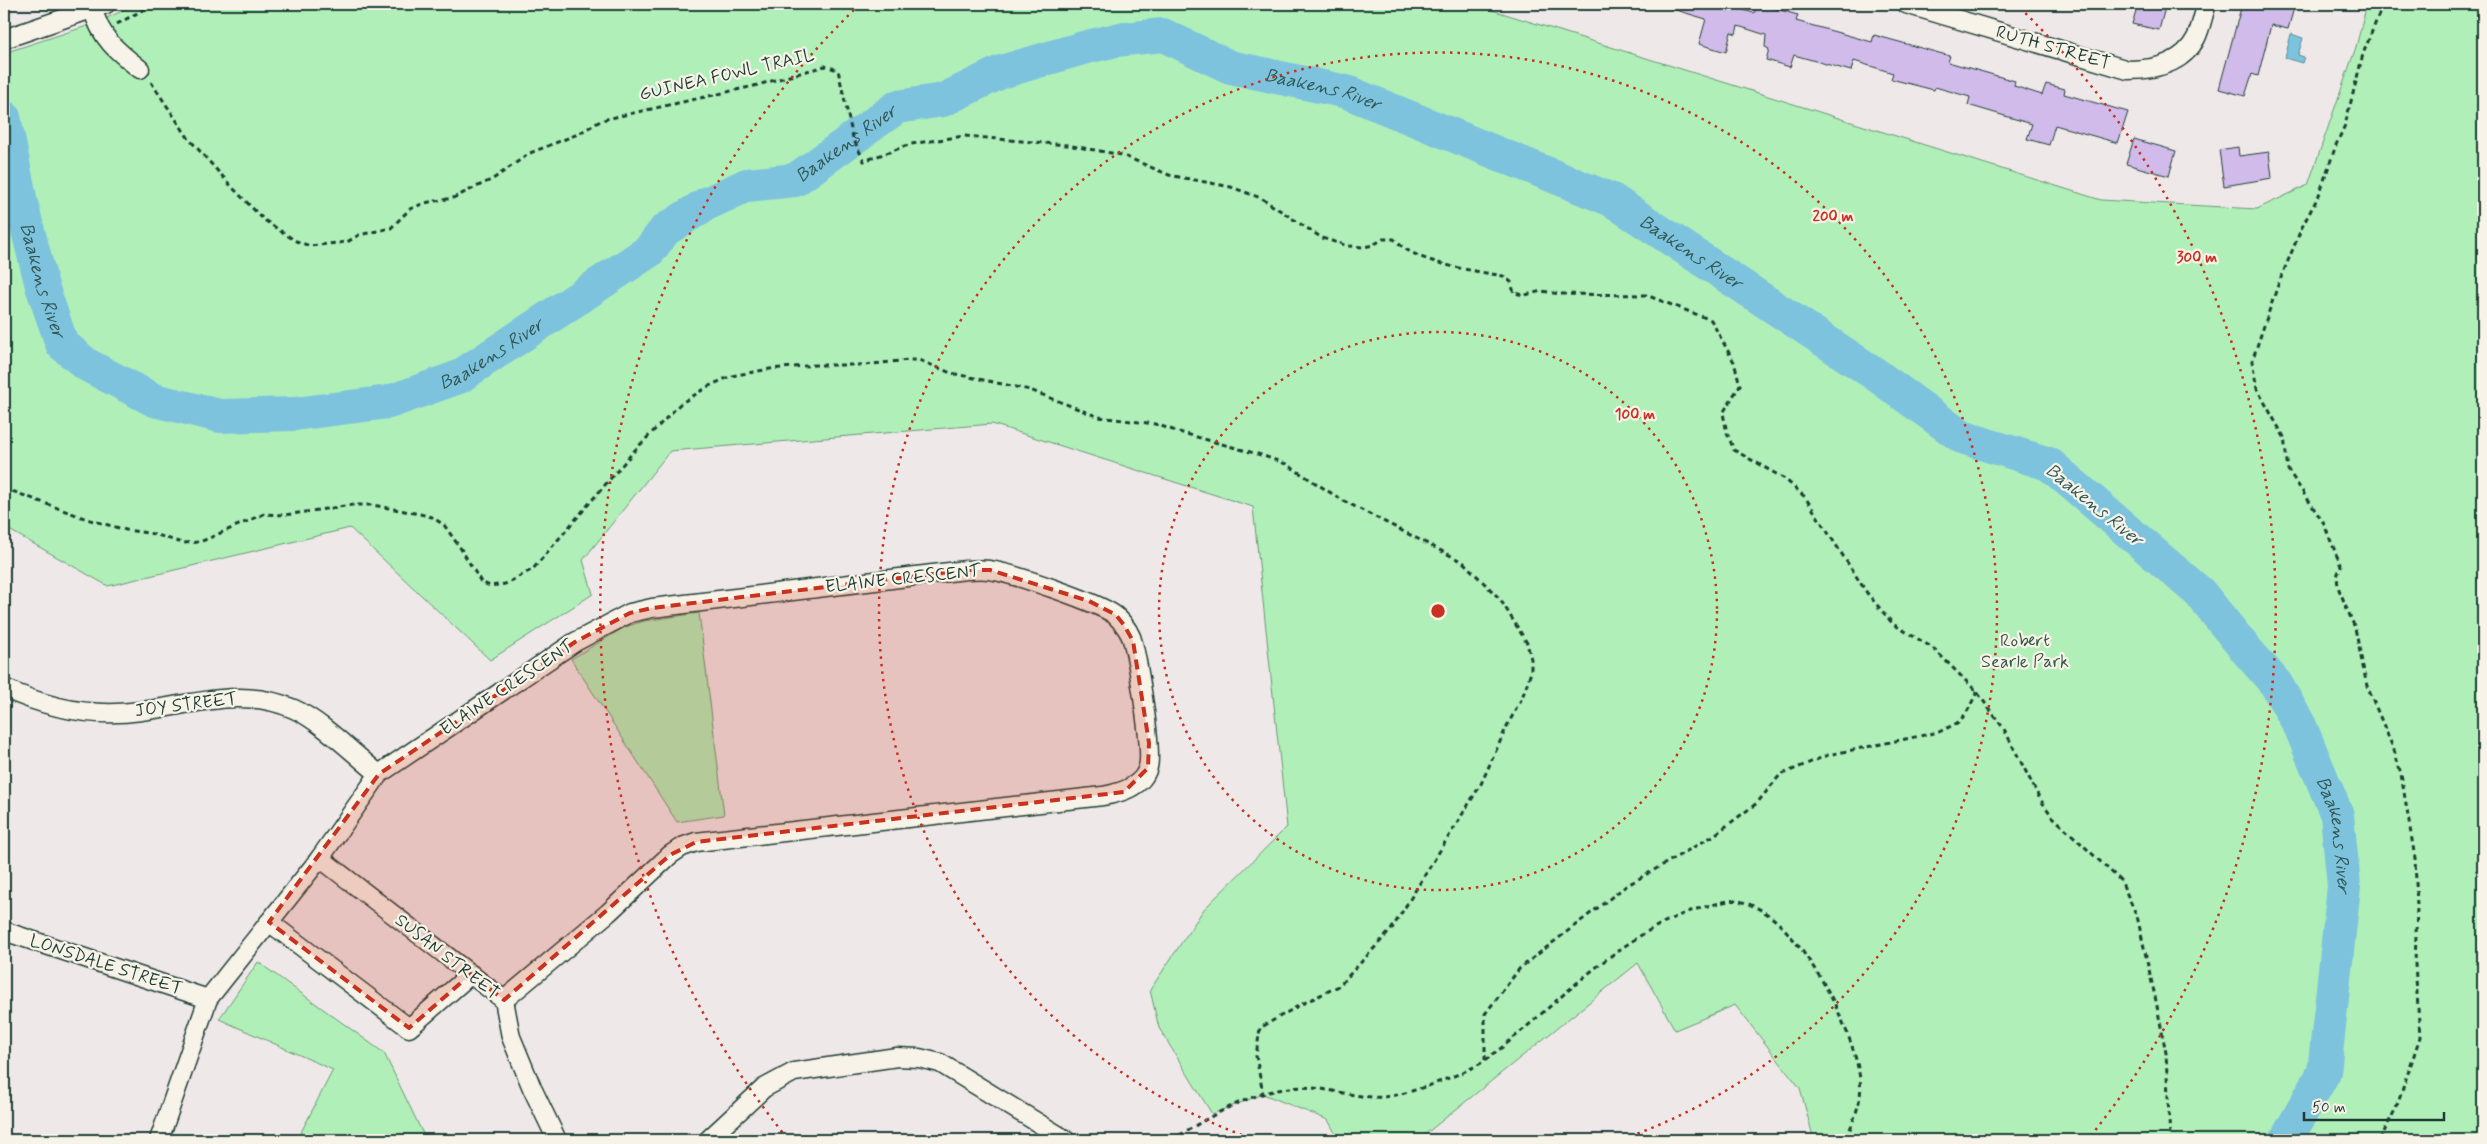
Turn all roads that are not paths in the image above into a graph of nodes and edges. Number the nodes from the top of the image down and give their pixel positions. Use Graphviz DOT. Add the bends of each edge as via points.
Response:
graph roads {
  1 [pos="1906,4"];
  2 [pos="2206,4"];
  3 [pos="100,6"];
  4 [pos="1956,11"];
  5 [pos="4,39"];
  6 [pos="140,69"];
  7 [pos="4,688"];
  8 [pos="378,774"];
  9 [pos="320,858"];
  10 [pos="269,922"];
  11 [pos="4,931"];
  12 [pos="471,974"];
  13 [pos="208,998"];
  14 [pos="504,1000"];
  15 [pos="160,1140"];
  16 [pos="557,1140"];
  17 [pos="708,1140"];
  18 [pos="1066,1140"];
  1 -- 4 [label="street, RUTH STREET"];
  2 -- 4 [label="street, RUTH STREET" via="2196,38 2188,50 2176,60 2143,70 2128,70"];
  3 -- 5 [label="street"];
  3 -- 6 [label="street" via="96,23 105,38"];
  7 -- 8 [label="street, JOY STREET" via="44,705 98,714 139,712 231,697 258,698 295,709"];
  8 -- 9 [label="street, ELAINE CRESCENT"];
  8 -- 14 [label="street, ELAINE CRESCENT" via="575,642 623,616 652,608 966,570 990,570 1089,601 1116,615 1133,641 1149,742 1148,768 1138,782 1124,792 696,842 670,855 608,913"];
  9 -- 10 [label="street, ELAINE CRESCENT"];
  9 -- 12 [label="street, SUSAN STREET"];
  10 -- 12 [label="street" via="409,1028"];
  10 -- 13 [label="street, ELAINE CRESCENT"];
  11 -- 13 [label="street, LONSDALE STREET"];
  12 -- 14 [label="street, SUSAN STREET"];
  13 -- 15 [label="street, ELAINE CRESCENT"];
  14 -- 16 [label="street, SUSAN STREET" via="511,1037"];
  17 -- 18 [label="street" via="764,1088 794,1072 898,1057 940,1063"];
}
